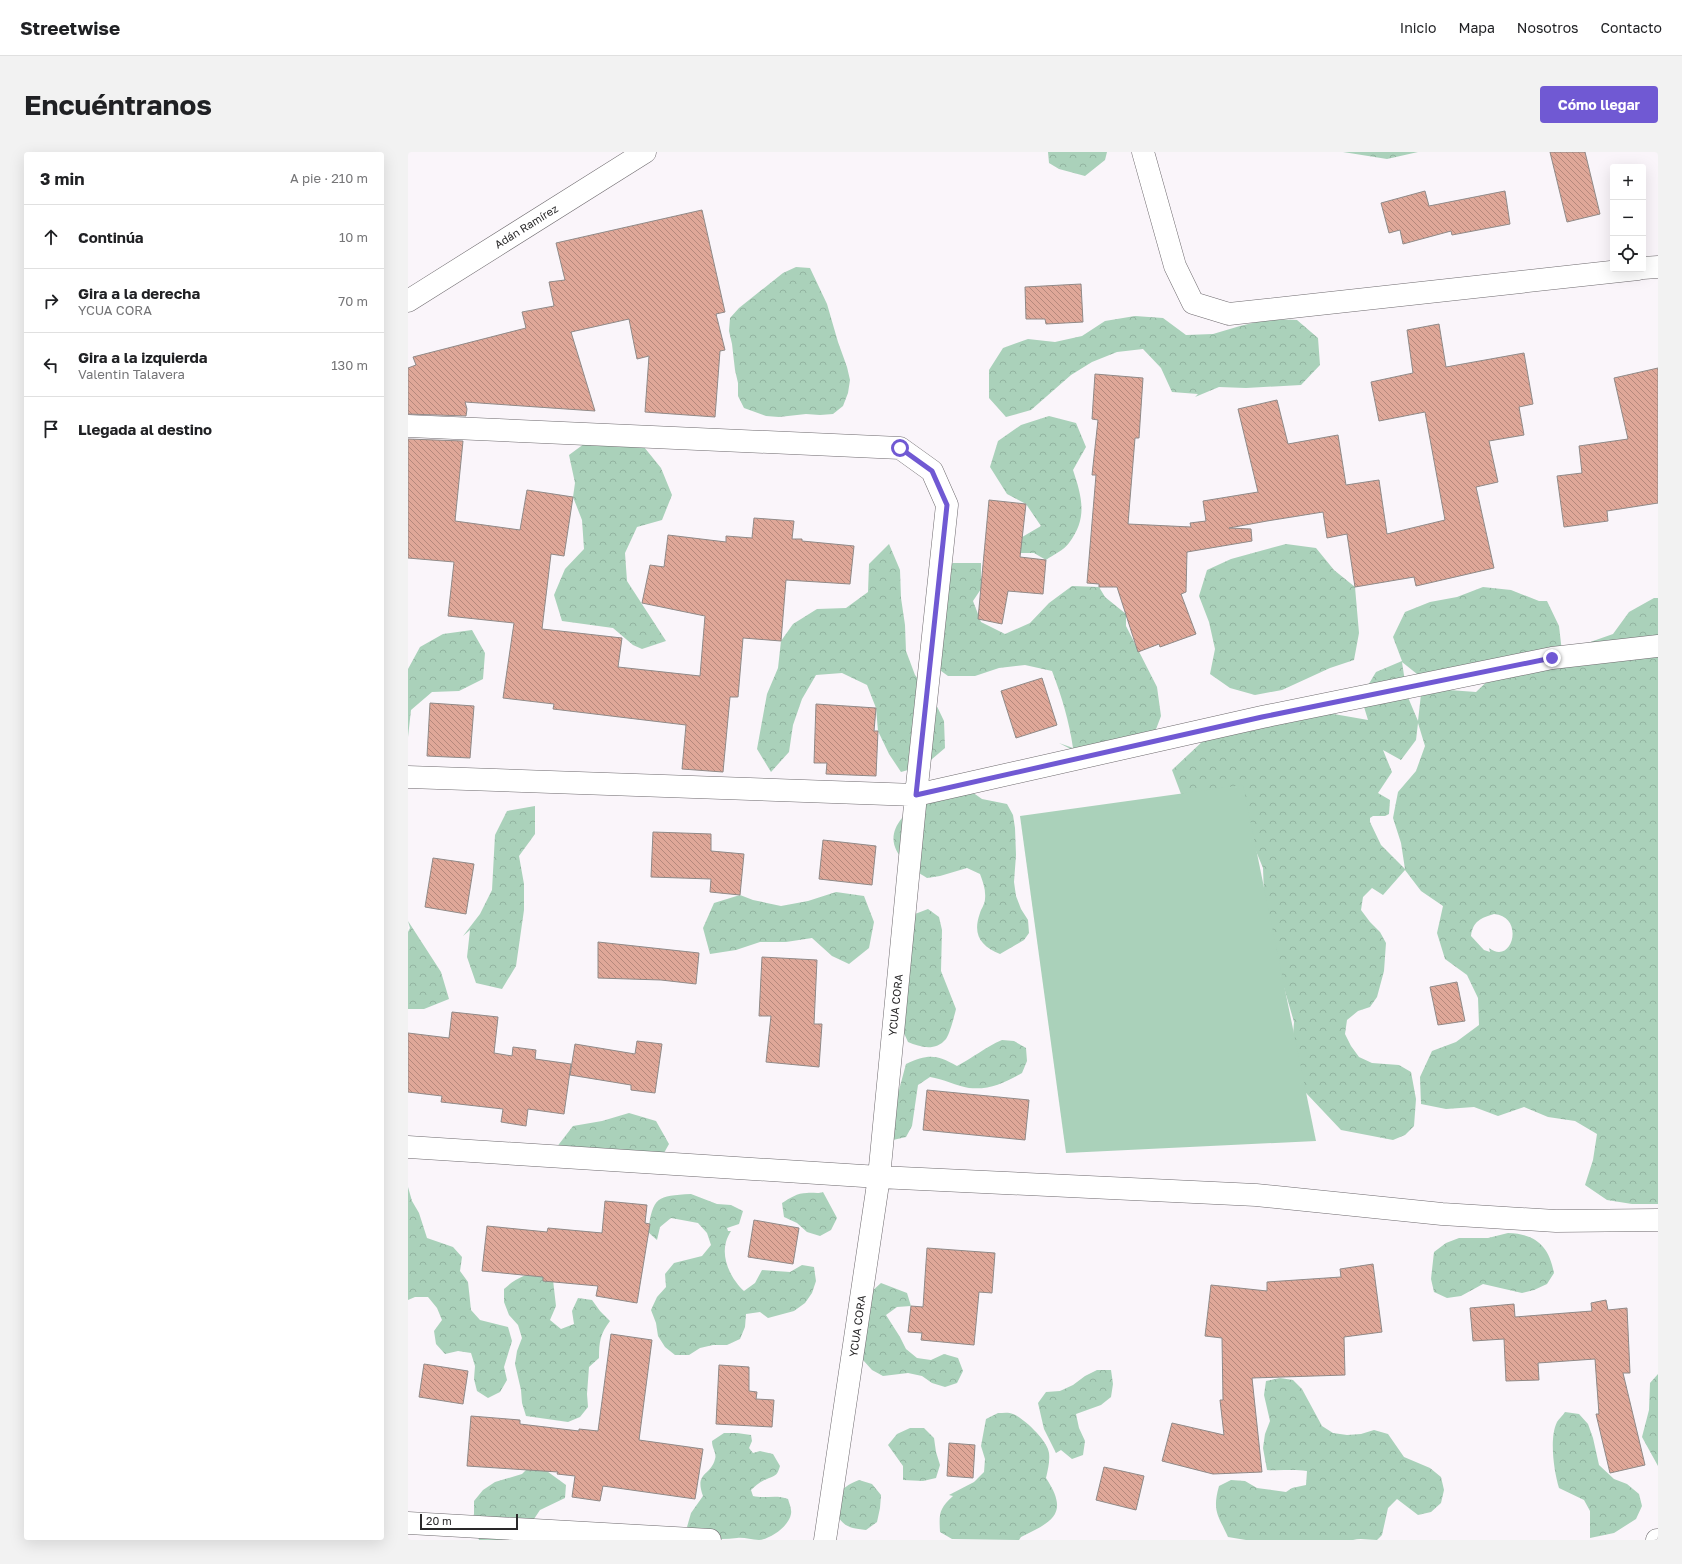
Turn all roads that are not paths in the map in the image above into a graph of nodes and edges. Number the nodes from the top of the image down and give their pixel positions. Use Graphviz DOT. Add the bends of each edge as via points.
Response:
graph roads {
  1 [pos="645,152"];
  2 [pos="1143,152"];
  3 [pos="1658,267"];
  4 [pos="1646,268"];
  5 [pos="1611,272"];
  6 [pos="408,301"];
  7 [pos="408,426"];
  8 [pos="1658,646"];
  9 [pos="408,777"];
  10 [pos="916,795"];
  11 [pos="408,1147"];
  12 [pos="879,1177"];
  13 [pos="1658,1220"];
  14 [pos="408,1523"];
  15 [pos="710,1540"];
  16 [pos="825,1540"];
  1 -- 6 [label="street, Adán Ramírez"];
  2 -- 5 [label="street" via="1175,266 1193,302 1229,314"];
  3 -- 4 [label="street"];
  7 -- 10 [label="street, YCUA CORA" via="900,448 932,471 947,505"];
  8 -- 10 [label="street" via="1552,658 1506,667 1254,718"];
  9 -- 10 [label="street"];
  10 -- 12 [label="street, YCUA CORA"];
  11 -- 12 [label="street"];
  12 -- 13 [label="street" via="1256,1195 1442,1214 1556,1221"];
  12 -- 16 [label="street, YCUA CORA"];
  14 -- 15 [label="street"];
}
